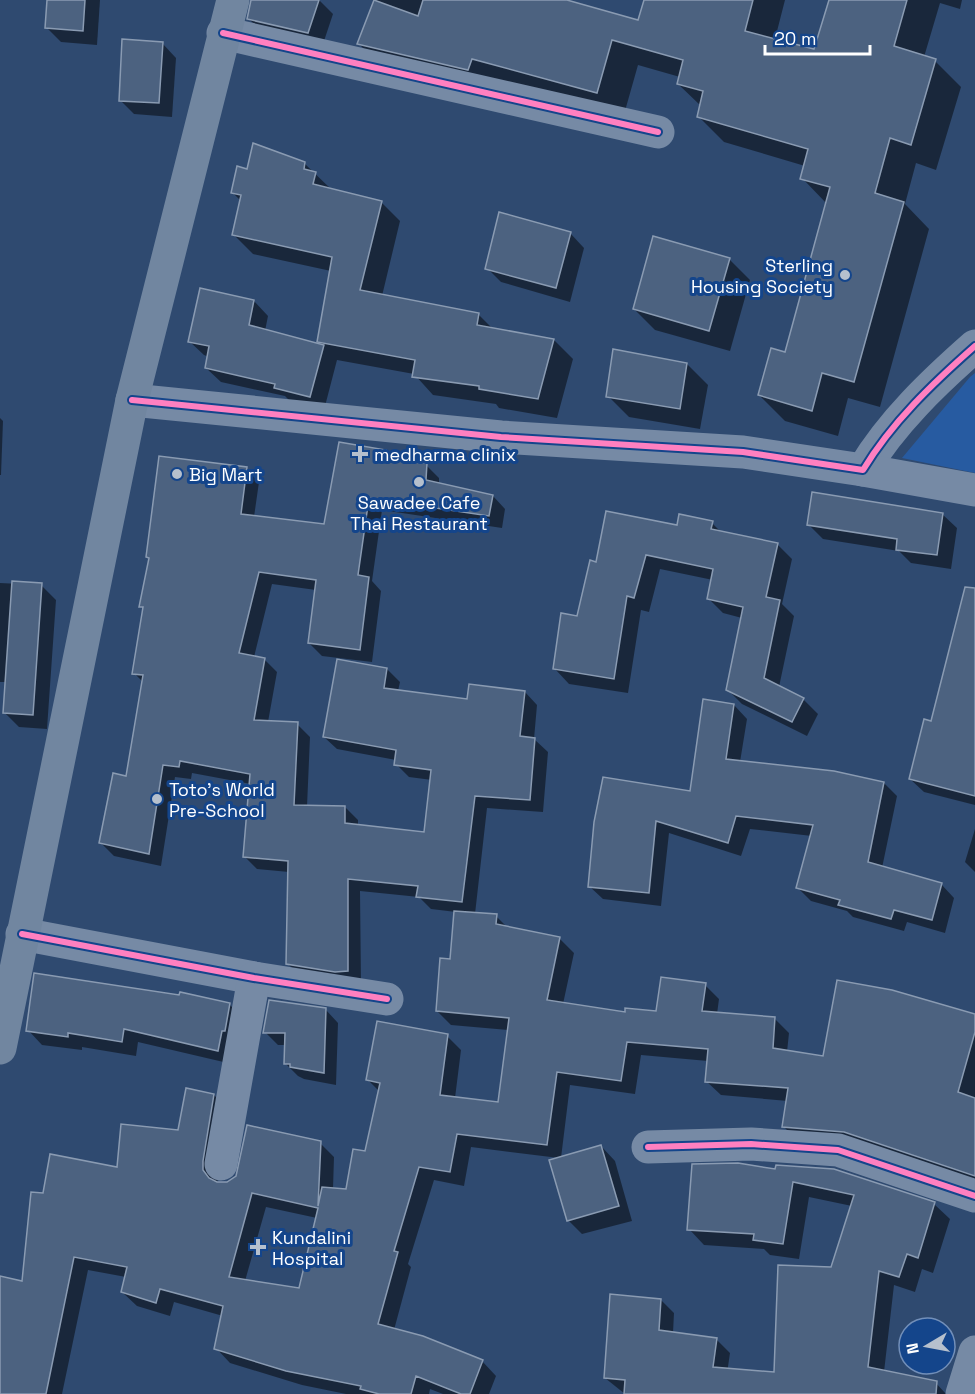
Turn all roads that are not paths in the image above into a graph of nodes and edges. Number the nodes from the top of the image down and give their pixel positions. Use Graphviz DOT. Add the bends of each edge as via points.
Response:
graph roads {
  1 [pos="233,0"];
  2 [pos="223,33"];
  3 [pos="658,132"];
  4 [pos="975,346"];
  5 [pos="132,400"];
  6 [pos="863,470"];
  7 [pos="975,490"];
  8 [pos="22,934"];
  9 [pos="254,978"];
  10 [pos="387,999"];
  11 [pos="0,1048"];
  12 [pos="648,1147"];
  13 [pos="221,1164"];
  14 [pos="975,1196"];
  15 [pos="975,1352"];
  16 [pos="962,1394"];
  1 -- 2 [label="main road"];
  2 -- 3 [label="street"];
  2 -- 5 [label="main road"];
  4 -- 6 [label="street" via="929,387 878,445"];
  5 -- 6 [label="street" via="501,437 743,452"];
  5 -- 8 [label="main road"];
  6 -- 7 [label="street"];
  8 -- 9 [label="street"];
  8 -- 11 [label="main road"];
  9 -- 10 [label="street"];
  9 -- 13 [label="street"];
  12 -- 14 [label="street" via="751,1144 838,1150"];
  15 -- 16 [label="street"];
}
